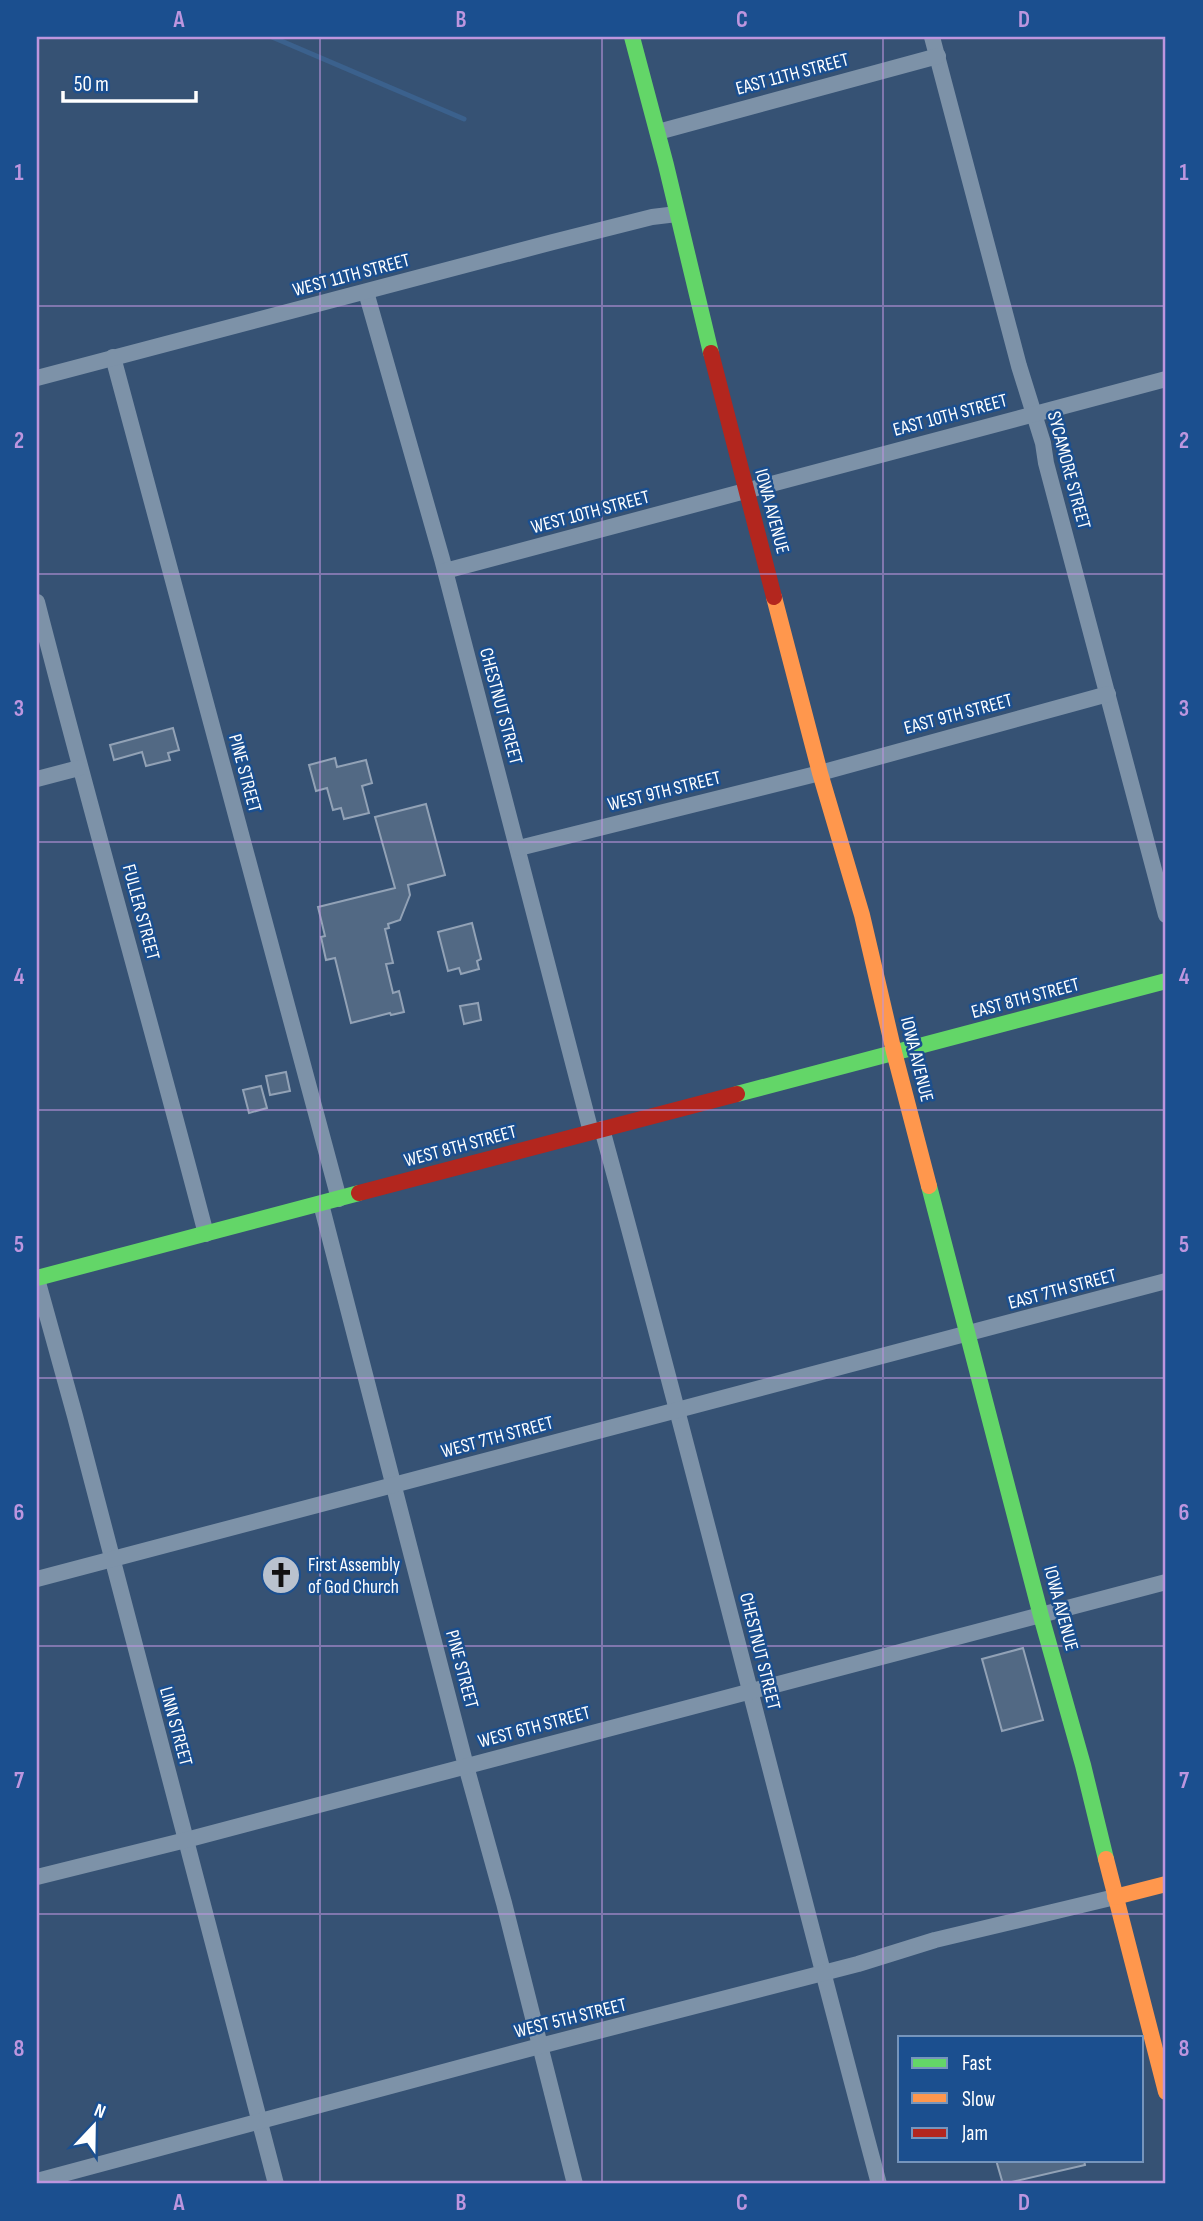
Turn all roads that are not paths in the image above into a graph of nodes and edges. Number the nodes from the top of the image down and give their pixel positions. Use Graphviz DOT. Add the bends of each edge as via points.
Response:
graph roads {
  1 [pos="632,37"];
  2 [pos="933,37"];
  3 [pos="937,55"];
  4 [pos="658,132"];
  5 [pos="677,214"];
  6 [pos="366,292"];
  7 [pos="113,357"];
  8 [pos="37,378"];
  9 [pos="1166,379"];
  10 [pos="1034,414"];
  11 [pos="746,492"];
  12 [pos="445,571"];
  13 [pos="37,602"];
  14 [pos="1108,694"];
  15 [pos="79,768"];
  16 [pos="820,773"];
  17 [pos="37,779"];
  18 [pos="519,848"];
  19 [pos="1166,915"];
  20 [pos="1166,981"];
  21 [pos="894,1052"];
  22 [pos="596,1131"];
  23 [pos="339,1199"];
  24 [pos="321,1205"];
  25 [pos="206,1234"];
  26 [pos="37,1279"];
  27 [pos="1166,1281"];
  28 [pos="968,1334"];
  29 [pos="677,1411"];
  30 [pos="394,1485"];
  31 [pos="113,1559"];
  32 [pos="37,1578"];
  33 [pos="1166,1582"];
  34 [pos="1041,1616"];
  35 [pos="749,1690"];
  36 [pos="466,1766"];
  37 [pos="186,1840"];
  38 [pos="37,1877"];
  39 [pos="1166,1884"];
  40 [pos="1115,1897"];
  41 [pos="824,1972"];
  42 [pos="540,2046"];
  43 [pos="1166,2092"];
  44 [pos="259,2121"];
  45 [pos="37,2181"];
  46 [pos="275,2184"];
  47 [pos="575,2184"];
  48 [pos="879,2184"];
  1 -- 4 [label="street, IOWA AVENUE"];
  2 -- 3 [label="street, SYCAMORE STREET"];
  3 -- 4 [label="street, EAST 11TH STREET"];
  3 -- 10 [label="street, SYCAMORE STREET"];
  4 -- 5 [label="street, IOWA AVENUE"];
  5 -- 6 [label="street, WEST 11TH STREET"];
  5 -- 11 [label="street, IOWA AVENUE"];
  6 -- 7 [label="street, WEST 11TH STREET"];
  6 -- 12 [label="street, CHESTNUT STREET"];
  7 -- 8 [label="street, WEST 11TH STREET"];
  7 -- 23 [label="street, PINE STREET"];
  9 -- 10 [label="street, EAST 10TH STREET"];
  10 -- 11 [label="street, EAST 10TH STREET"];
  10 -- 14 [label="street, SYCAMORE STREET"];
  11 -- 12 [label="street, WEST 10TH STREET"];
  11 -- 16 [label="street, IOWA AVENUE"];
  12 -- 18 [label="street, CHESTNUT STREET"];
  13 -- 15 [label="street, FULLER STREET"];
  14 -- 16 [label="street, EAST 9TH STREET"];
  14 -- 19 [label="street, SYCAMORE STREET"];
  15 -- 17 [label="street"];
  15 -- 25 [label="street, FULLER STREET"];
  16 -- 18 [label="street, WEST 9TH STREET"];
  16 -- 21 [label="street, IOWA AVENUE" via="862,915"];
  18 -- 22 [label="street, CHESTNUT STREET"];
  20 -- 21 [label="street, EAST 8TH STREET"];
  21 -- 22 [label="street, WEST 8TH STREET"];
  21 -- 28 [label="street, IOWA AVENUE"];
  22 -- 23 [label="street, WEST 8TH STREET"];
  22 -- 29 [label="street, CHESTNUT STREET"];
  23 -- 24 [label="street, WEST 8TH STREET"];
  24 -- 25 [label="street, WEST 8TH STREET"];
  24 -- 30 [label="street, PINE STREET"];
  25 -- 26 [label="street, WEST 8TH STREET"];
  26 -- 31 [label="street, LINN STREET"];
  27 -- 28 [label="street, EAST 7TH STREET"];
  28 -- 29 [label="street, WEST 7TH STREET"];
  28 -- 34 [label="street, IOWA AVENUE"];
  29 -- 30 [label="street, WEST 7TH STREET"];
  29 -- 35 [label="street, CHESTNUT STREET"];
  30 -- 31 [label="street, WEST 7TH STREET"];
  30 -- 36 [label="street, PINE STREET"];
  31 -- 32 [label="street, WEST 7TH STREET"];
  31 -- 37 [label="street, LINN STREET"];
  33 -- 34 [label="street, WEST 6TH STREET"];
  34 -- 35 [label="street, WEST 6TH STREET"];
  34 -- 40 [label="street, IOWA AVENUE"];
  35 -- 36 [label="street, WEST 6TH STREET"];
  35 -- 41 [label="street, CHESTNUT STREET"];
  36 -- 37 [label="street, WEST 6TH STREET"];
  36 -- 42 [label="street, PINE STREET"];
  37 -- 38 [label="street, WEST 6TH STREET"];
  37 -- 44 [label="street, LINN STREET"];
  39 -- 40 [label="street"];
  40 -- 41 [label="street, WEST 5TH STREET"];
  40 -- 43 [label="street, IOWA AVENUE"];
  41 -- 42 [label="street, WEST 5TH STREET"];
  41 -- 48 [label="street, CHESTNUT STREET"];
  42 -- 44 [label="street, WEST 5TH STREET"];
  42 -- 47 [label="street, PINE STREET"];
  44 -- 45 [label="street, WEST 5TH STREET"];
  44 -- 46 [label="street, LINN STREET"];
}
